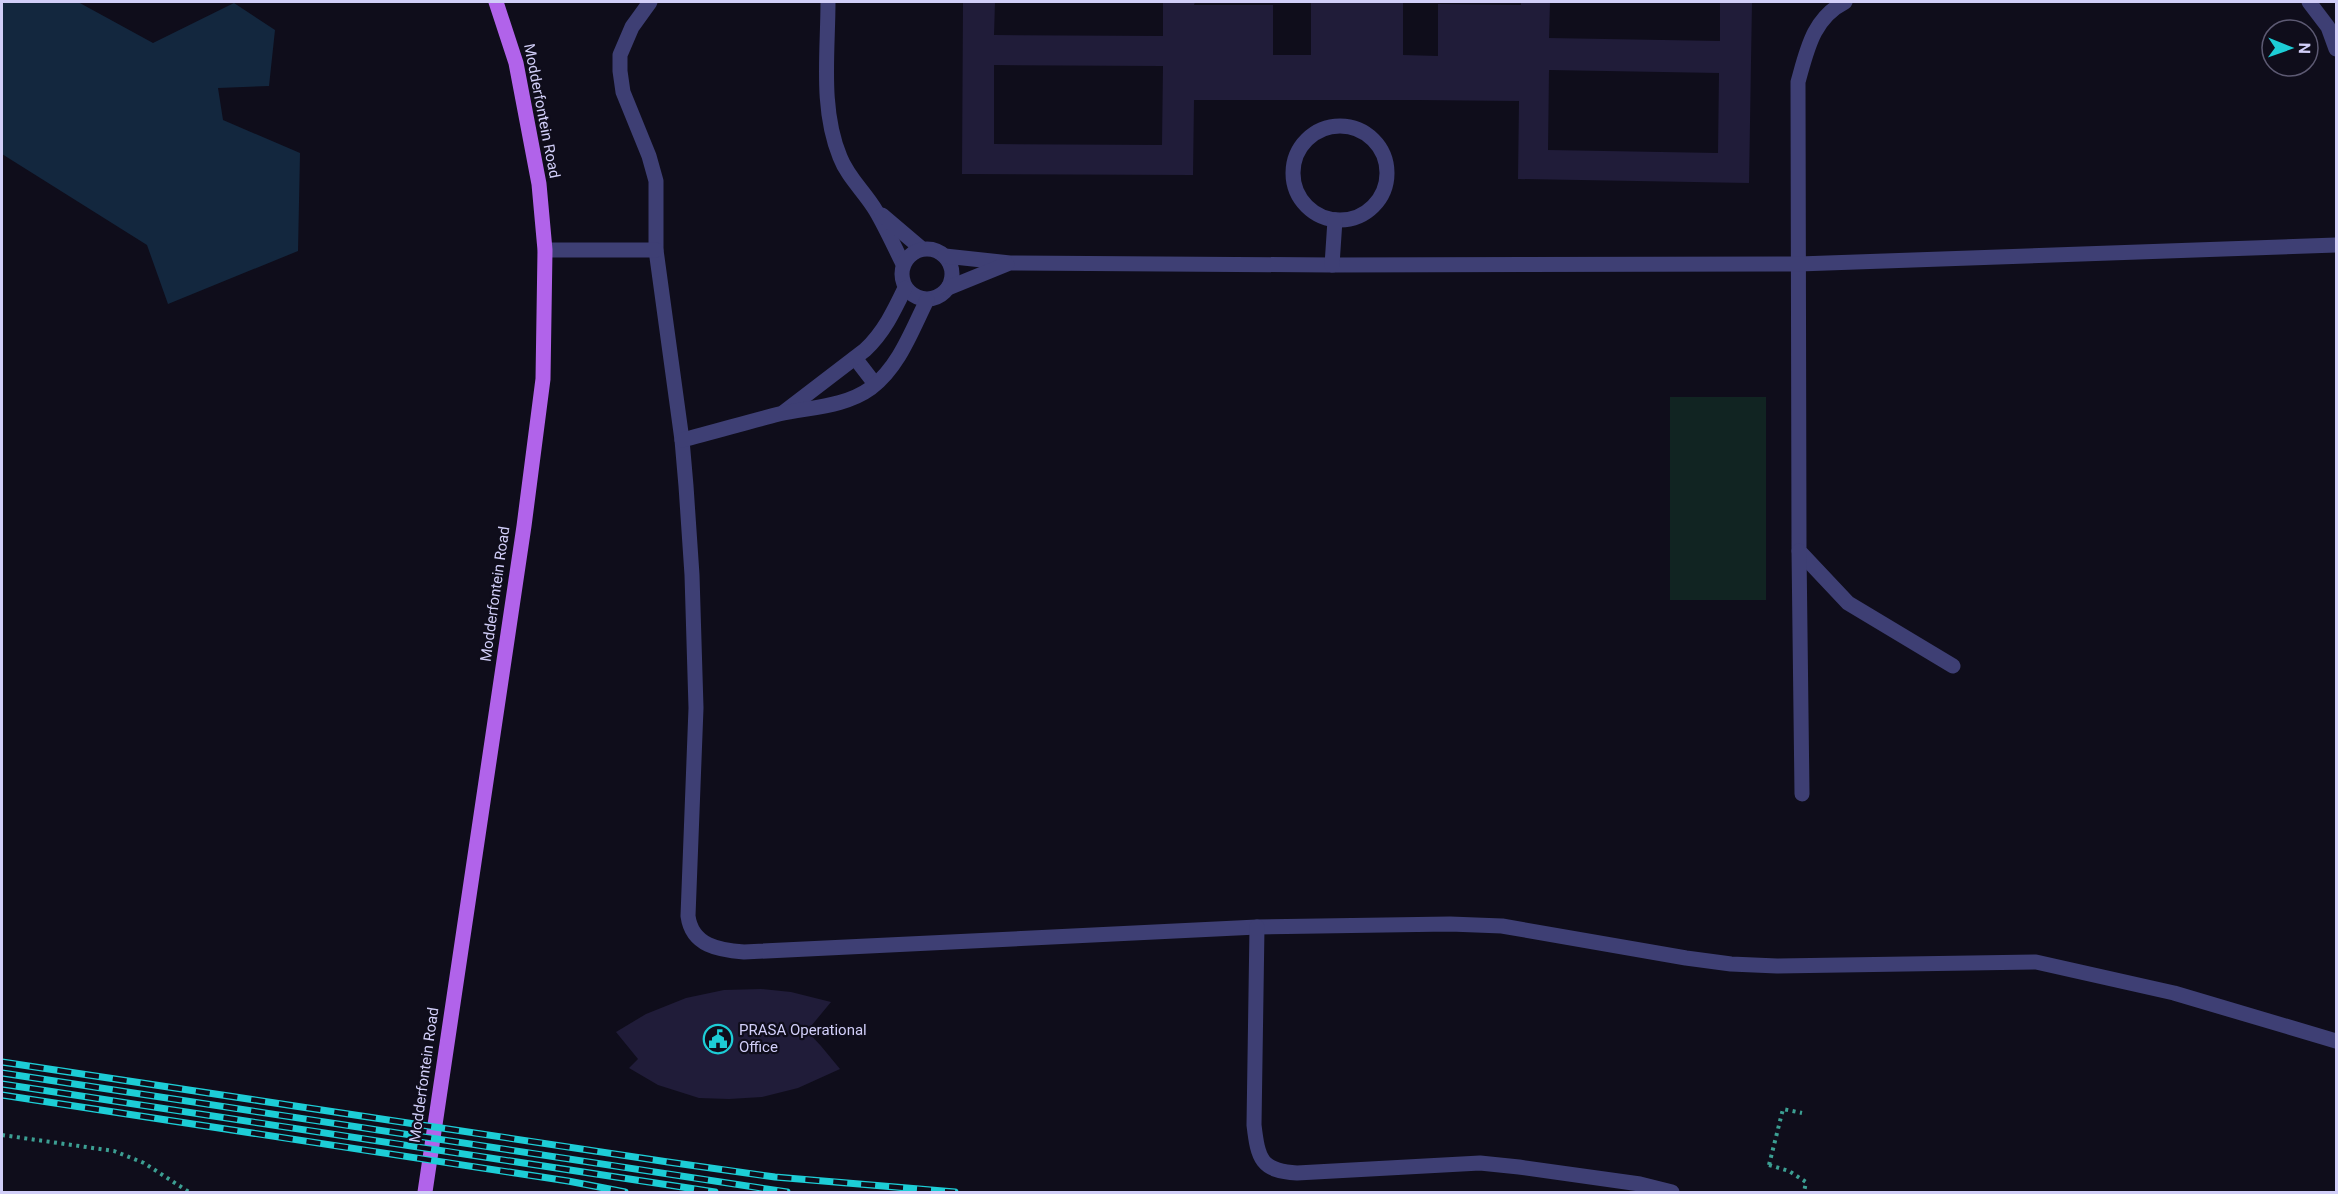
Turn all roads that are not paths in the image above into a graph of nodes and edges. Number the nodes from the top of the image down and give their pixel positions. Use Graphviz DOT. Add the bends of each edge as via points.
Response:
graph roads {
  1 [pos="496,2"];
  2 [pos="650,2"];
  3 [pos="828,2"];
  4 [pos="1845,2"];
  5 [pos="2309,2"];
  6 [pos="2337,49"];
  7 [pos="875,209"];
  8 [pos="1335,220"];
  9 [pos="2337,245"];
  10 [pos="922,249"];
  11 [pos="545,250"];
  12 [pos="656,250"];
  13 [pos="945,256"];
  14 [pos="1010,263"];
  15 [pos="903,264"];
  16 [pos="1799,264"];
  17 [pos="1332,266"];
  18 [pos="905,288"];
  19 [pos="948,288"];
  20 [pos="927,300"];
  21 [pos="855,358"];
  22 [pos="875,384"];
  23 [pos="781,414"];
  24 [pos="682,440"];
  25 [pos="1799,551"];
  26 [pos="1953,666"];
  27 [pos="1802,794"];
  28 [pos="1257,927"];
  29 [pos="2337,1041"];
  30 [pos="425,1192"];
  31 [pos="1672,1192"];
  1 -- 11 [label="main road, Modderfontein Road" via="516,63 539,184"];
  2 -- 12 [label="street" via="624,45 620,71 623,92 654,169"];
  3 -- 7 [label="street" via="828,111 833,134 840,158"];
  4 -- 16 [label="street" via="1834,7 1811,35 1798,82"];
  5 -- 6 [label="street" via="2328,27"];
  7 -- 10 [label="street"];
  7 -- 15 [label="street"];
  8 -- 8 [label="street" via="1306,206 1293,176 1302,145 1329,127 1346,126 1367,135 1383,153 1386,186 1367,212 1352,219"];
  8 -- 17 [label="street"];
  9 -- 16 [label="street"];
  10 -- 13 [label="street"];
  10 -- 15 [label="street"];
  11 -- 12 [label="street"];
  11 -- 30 [label="main road, Modderfontein Road" via="543,379"];
  12 -- 24 [label="street"];
  13 -- 14 [label="street"];
  13 -- 19 [label="street" via="952,272"];
  14 -- 17 [label="street"];
  14 -- 19 [label="street"];
  15 -- 18 [label="street"];
  16 -- 17 [label="street"];
  16 -- 25 [label="street"];
  18 -- 20 [label="street"];
  18 -- 21 [label="street" via="877,339"];
  19 -- 20 [label="street"];
  20 -- 22 [label="street" via="897,360"];
  21 -- 22 [label="street"];
  21 -- 23 [label="street"];
  22 -- 23 [label="street" via="850,399"];
  23 -- 24 [label="street"];
  24 -- 28 [label="street" via="696,708 688,916 689,926 700,941 716,949 744,952"];
  25 -- 26 [label="street" via="1848,603"];
  25 -- 27 [label="street"];
  28 -- 29 [label="street" via="1502,926 1731,964 2036,963 2174,993"];
  28 -- 31 [label="street" via="1254,1125 1262,1161 1270,1168 1297,1173 1480,1163"];
}
